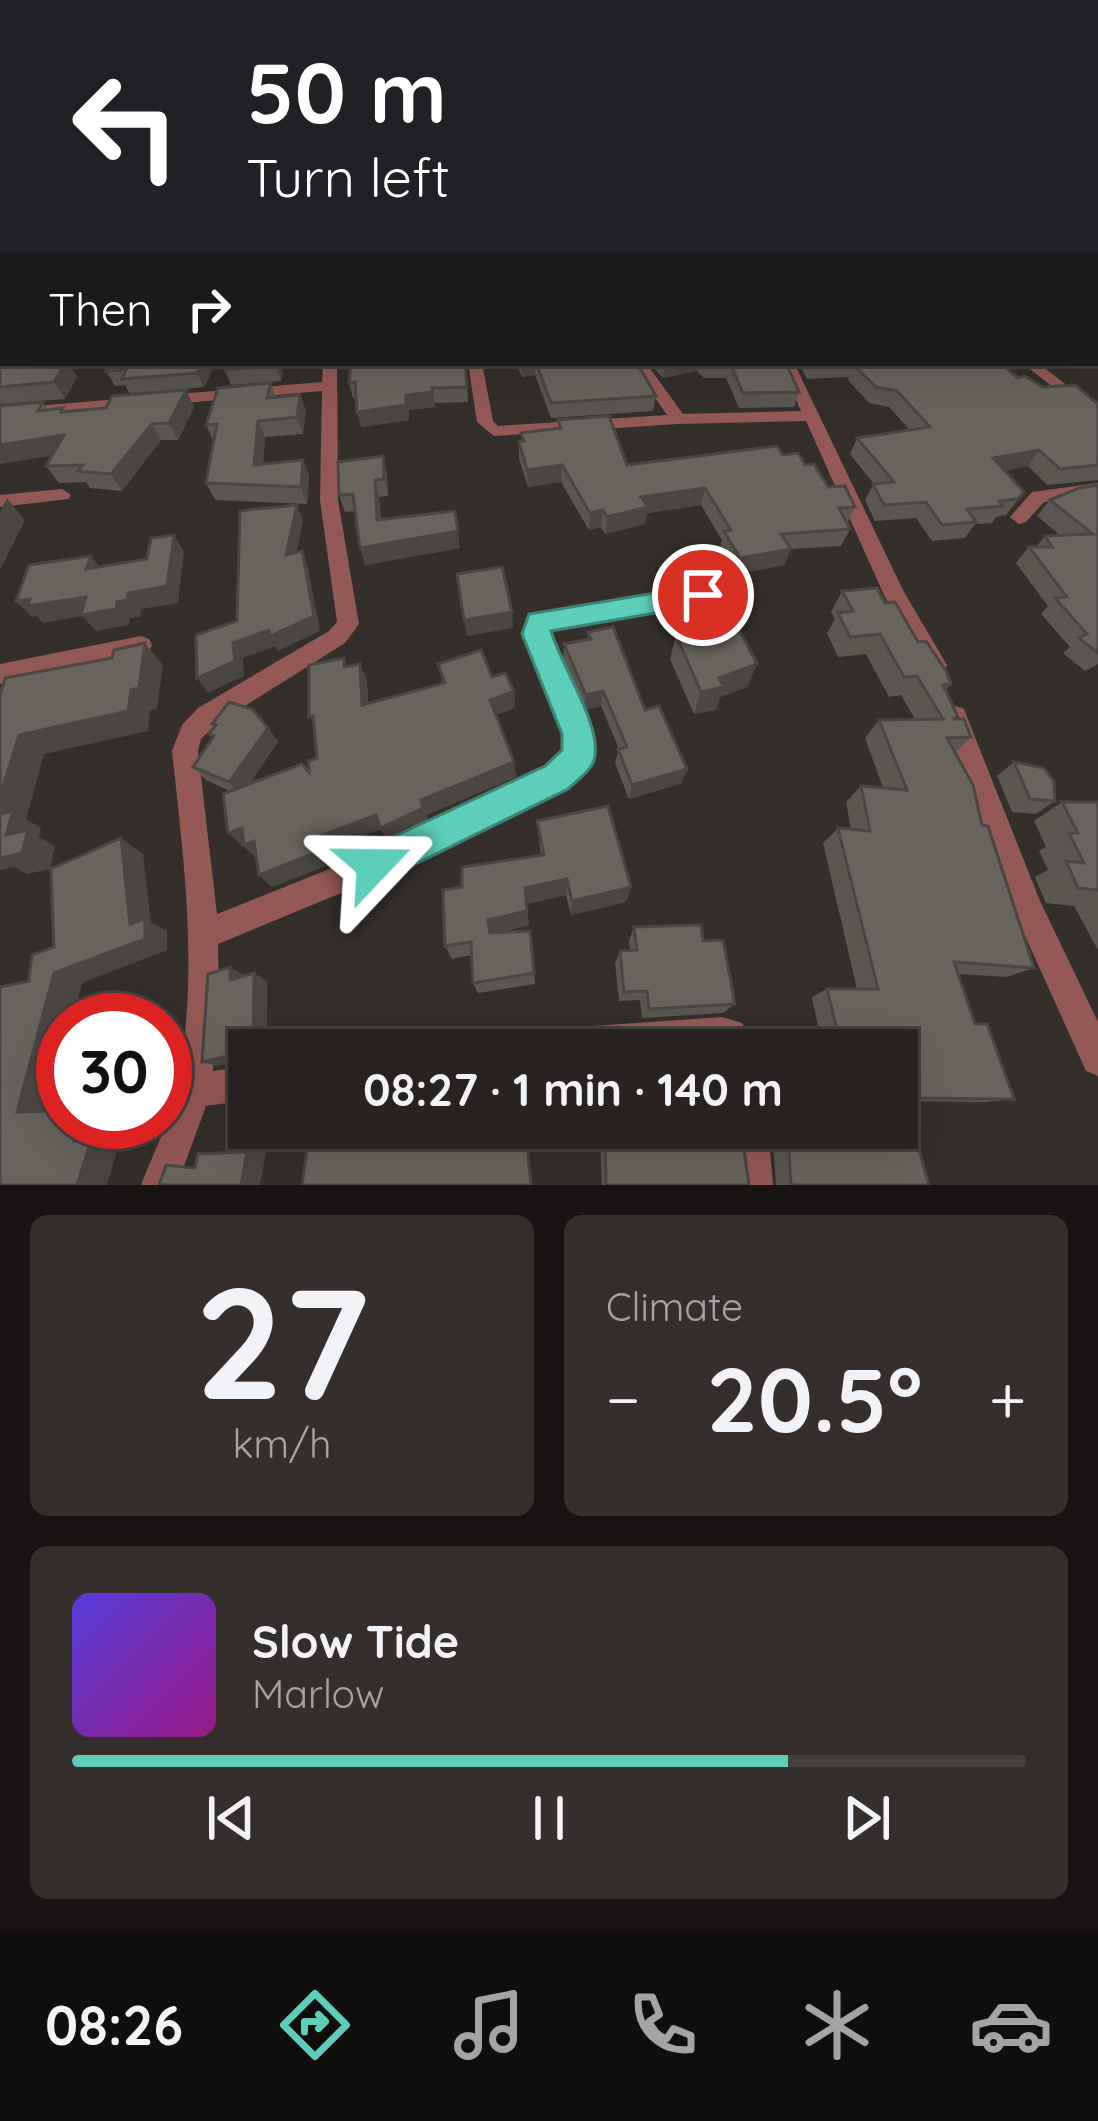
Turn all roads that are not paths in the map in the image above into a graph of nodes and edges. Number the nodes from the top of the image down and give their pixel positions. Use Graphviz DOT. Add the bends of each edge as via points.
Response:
graph roads {
  1 [pos="476,366"];
  2 [pos="640,366"];
  3 [pos="788,366"];
  4 [pos="1033,366"];
  5 [pos="329,375"];
  6 [pos="0,414"];
  7 [pos="809,416"];
  8 [pos="1098,417"];
  9 [pos="679,419"];
  10 [pos="1098,489"];
  11 [pos="62,495"];
  12 [pos="0,501"];
  13 [pos="1019,517"];
  14 [pos="703,595"];
  15 [pos="146,644"];
  16 [pos="0,674"];
  17 [pos="205,934"];
  18 [pos="1098,1059"];
  19 [pos="228,1086"];
  20 [pos="193,1091"];
  21 [pos="751,1149"];
  22 [pos="159,1185"];
  23 [pos="755,1185"];
  1 -- 9 [label="street" via="485,422 499,433"];
  2 -- 9 [label="street"];
  3 -- 7 [label="street"];
  4 -- 8 [label="street"];
  5 -- 6 [label="street"];
  5 -- 17 [label="street" via="329,500 348,624 191,734 185,751"];
  7 -- 9 [label="street"];
  7 -- 18 [label="street" via="936,665 1028,909"];
  10 -- 13 [label="street" via="1039,496"];
  11 -- 12 [label="street"];
  14 -- 17 [label="street" via="539,622 536,634 578,734 579,756 570,768 416,848"];
  15 -- 16 [label="street"];
  17 -- 20 [label="street"];
  19 -- 20 [label="street"];
  20 -- 22 [label="street"];
  21 -- 23 [label="street"];
}
